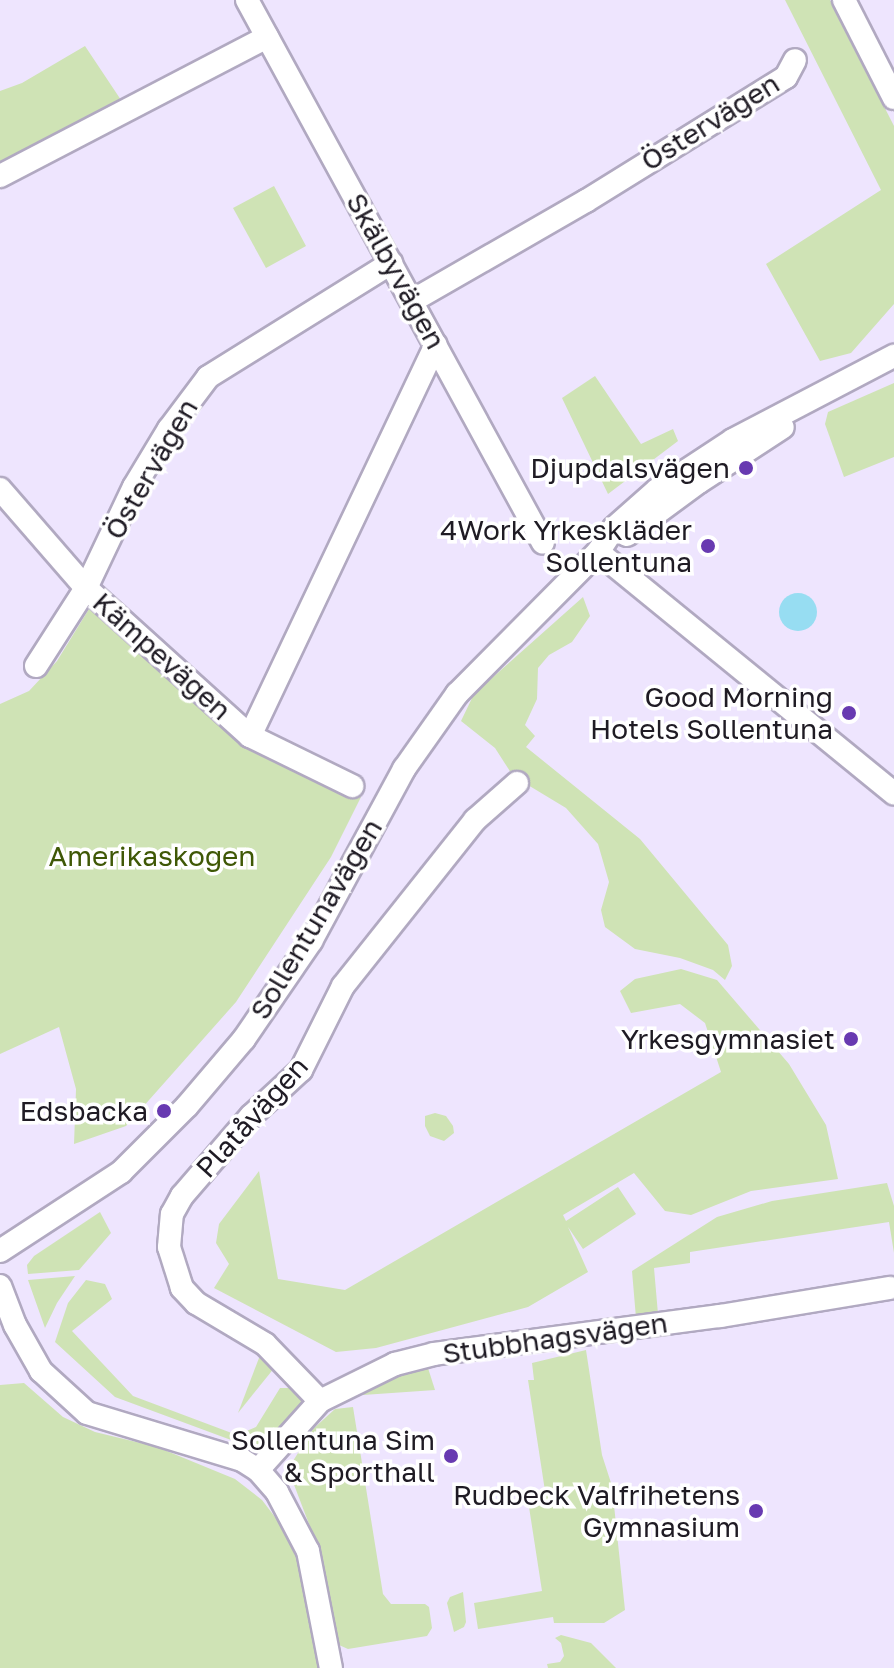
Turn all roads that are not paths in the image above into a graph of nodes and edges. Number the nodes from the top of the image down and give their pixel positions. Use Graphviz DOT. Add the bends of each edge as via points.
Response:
graph roads {
  1 [pos="247,0"];
  2 [pos="844,0"];
  3 [pos="267,37"];
  4 [pos="795,60"];
  5 [pos="894,98"];
  6 [pos="0,176"];
  7 [pos="391,263"];
  8 [pos="412,301"];
  9 [pos="436,345"];
  10 [pos="894,356"];
  11 [pos="894,373"];
  12 [pos="0,489"];
  13 [pos="543,543"];
  14 [pos="598,552"];
  15 [pos="86,588"];
  16 [pos="36,666"];
  17 [pos="250,736"];
  18 [pos="517,783"];
  19 [pos="352,786"];
  20 [pos="894,793"];
  21 [pos="0,1251"];
  22 [pos="0,1286"];
  23 [pos="890,1288"];
  24 [pos="320,1401"];
  25 [pos="258,1470"];
  26 [pos="331,1668"];
  1 -- 3 [label="street, Skälbyvägen"];
  2 -- 5 [label="street"];
  3 -- 6 [label="street"];
  3 -- 7 [label="street, Skälbyvägen"];
  4 -- 8 [label="street, Östervägen" via="786,77"];
  7 -- 8 [label="street, Skälbyvägen"];
  7 -- 15 [label="street, Östervägen" via="208,377 134,487"];
  8 -- 9 [label="street, Skälbyvägen"];
  9 -- 13 [label="street, Skälbyvägen"];
  9 -- 17 [label="street"];
  10 -- 14 [label="street, Sollentunavägen" via="693,464 614,528"];
  11 -- 14 [label="street, Sollentunavägen" via="783,427"];
  12 -- 15 [label="street, Kämpevägen"];
  14 -- 20 [label="street"];
  14 -- 21 [label="street, Sollentunavägen" via="457,694 404,769 311,941 244,1039 187,1106 121,1172"];
  15 -- 16 [label="street, Östervägen"];
  15 -- 17 [label="street, Kämpevägen"];
  17 -- 19 [label="street, Kämpevägen"];
  18 -- 24 [label="street, Platåvägen" via="475,820 343,986 301,1070 251,1116 172,1214 169,1247 182,1288 196,1303 265,1344"];
  22 -- 25 [label="street" via="34,1361 87,1413 216,1450"];
  23 -- 24 [label="street, Stubbhagsvägen" via="434,1354 374,1372"];
  24 -- 25 [label="street, Stubbhagsvägen"];
  25 -- 26 [label="street" via="291,1513 308,1551"];
}
